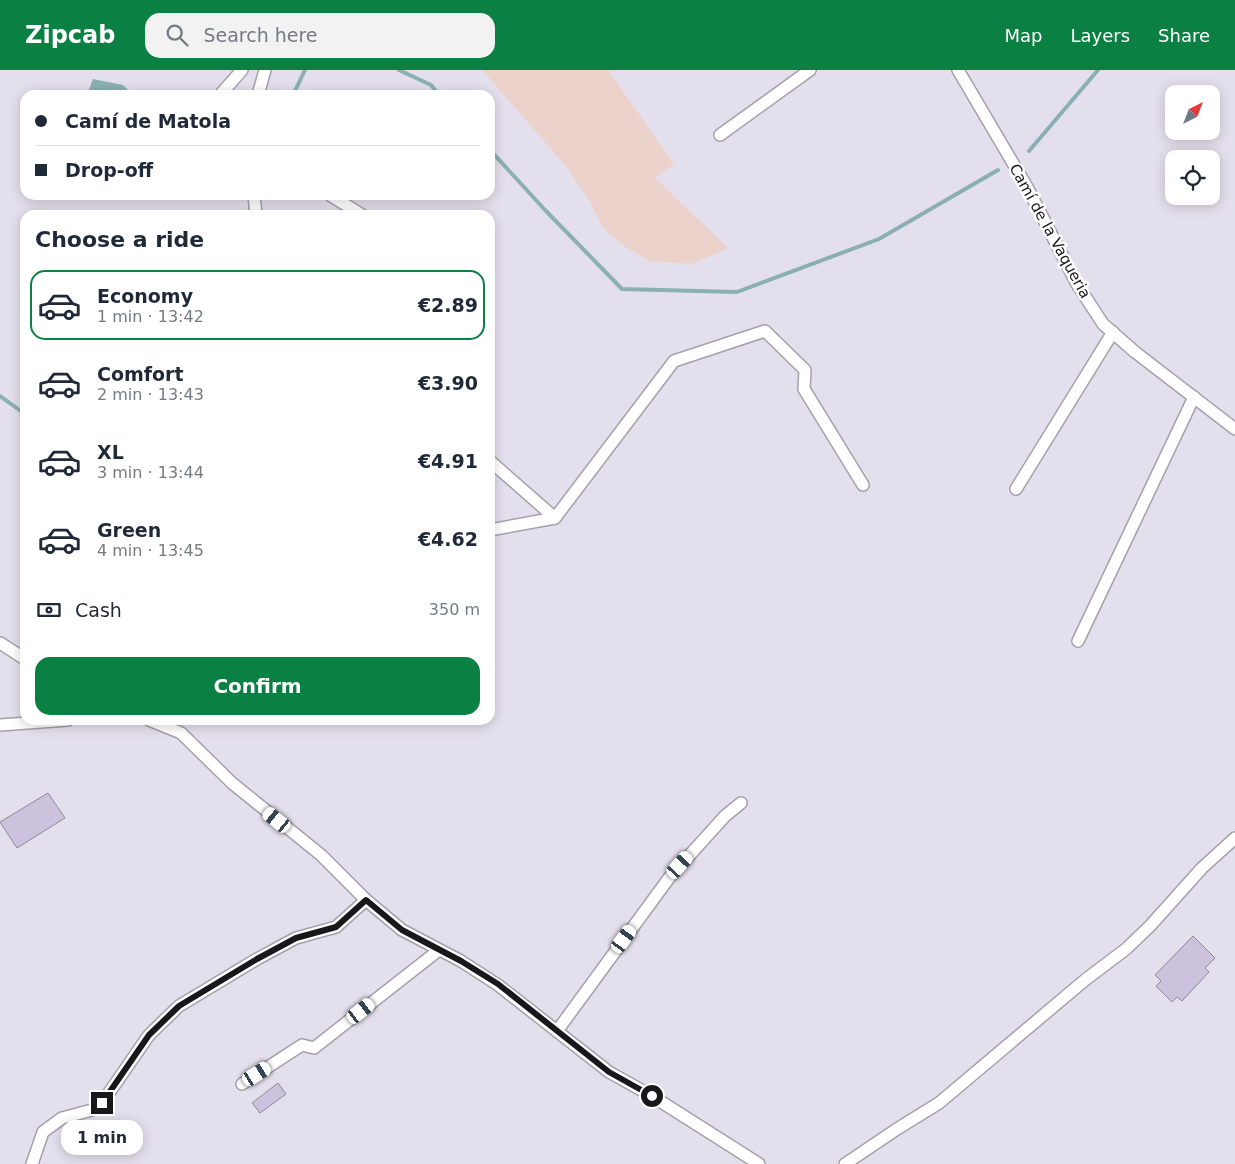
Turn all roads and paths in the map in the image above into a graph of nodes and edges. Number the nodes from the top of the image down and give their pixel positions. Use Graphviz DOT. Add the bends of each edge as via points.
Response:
graph roads {
  1 [pos="242,70"];
  2 [pos="265,70"];
  3 [pos="810,70"];
  4 [pos="958,70"];
  5 [pos="224,90"];
  6 [pos="259,90"];
  7 [pos="720,135"];
  8 [pos="338,200"];
  9 [pos="354,210"];
  10 [pos="1113,332"];
  11 [pos="1194,397"];
  12 [pos="1235,429"];
  13 [pos="495,465"];
  14 [pos="863,485"];
  15 [pos="1016,489"];
  16 [pos="555,518"];
  17 [pos="495,529"];
  18 [pos="1078,641"];
  19 [pos="0,642"];
  20 [pos="20,656"];
  21 [pos="20,724"];
  22 [pos="0,725"];
  23 [pos="162,725"];
  24 [pos="741,803"];
  25 [pos="1235,838"];
  26 [pos="366,900"];
  27 [pos="439,950"];
  28 [pos="556,1031"];
  29 [pos="242,1084"];
  30 [pos="32,1164"];
  31 [pos="759,1164"];
  32 [pos="845,1164"];
  1 -- 5 [label="street"];
  2 -- 6 [label="street"];
  3 -- 7 [label="street"];
  4 -- 10 [label="street, Camí de la Vaqueria" via="1027,187 1076,284 1103,324"];
  8 -- 9 [label="street"];
  10 -- 11 [label="street, Camí de la Vaqueria"];
  10 -- 15 [label="street"];
  11 -- 12 [label="street, Camí de la Vaqueria"];
  11 -- 18 [label="street"];
  13 -- 16 [label="street"];
  14 -- 16 [label="street" via="804,389 804,370 765,331 674,361"];
  16 -- 17 [label="street"];
  19 -- 20 [label="street"];
  21 -- 22 [label="street"];
  23 -- 26 [label="street" via="181,732 232,783 321,855"];
  24 -- 28 [label="street" via="725,816 669,878"];
  25 -- 32 [label="street" via="1202,868 1126,949 939,1103"];
  26 -- 27 [label="street" via="402,930"];
  26 -- 30 [label="street" via="336,927 296,938 179,1006 149,1035 102,1103 92,1110 62,1118 43,1132"];
  27 -- 28 [label="street" via="498,984"];
  27 -- 29 [label="street" via="314,1048 302,1045"];
  28 -- 31 [label="street" via="609,1072"];
}
